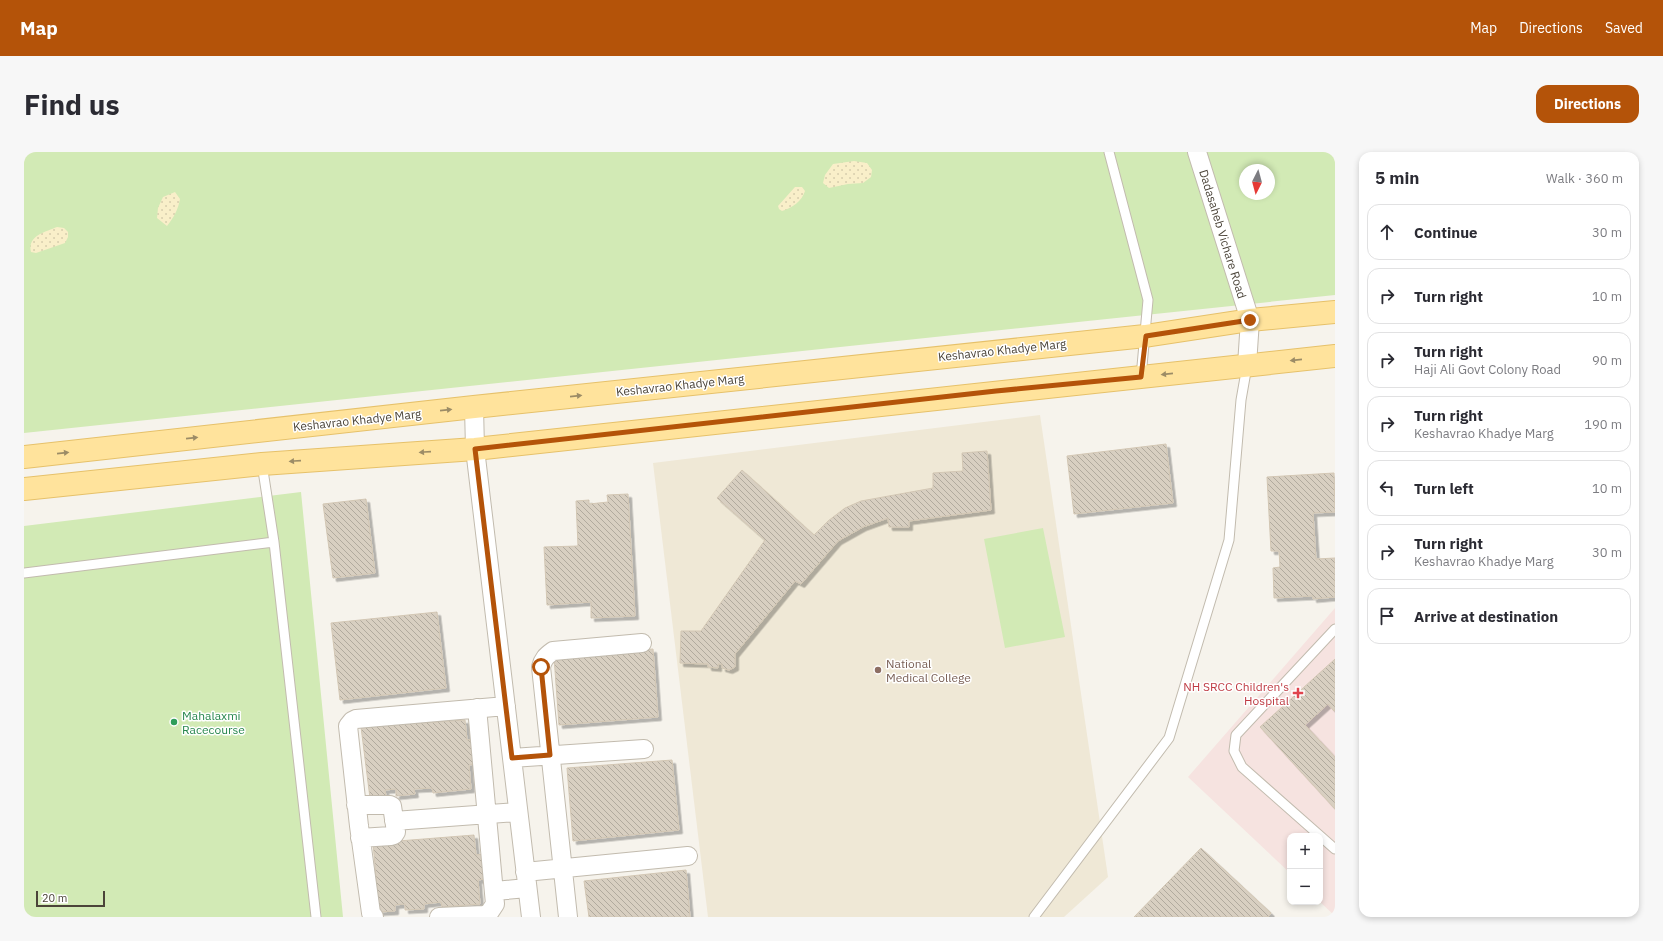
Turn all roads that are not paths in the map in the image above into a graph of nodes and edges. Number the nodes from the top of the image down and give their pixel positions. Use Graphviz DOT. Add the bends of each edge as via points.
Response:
graph roads {
  1 [pos="1109,152"];
  2 [pos="1197,152"];
  3 [pos="1335,312"];
  4 [pos="1250,320"];
  5 [pos="1146,336"];
  6 [pos="1335,356"];
  7 [pos="1247,365"];
  8 [pos="1141,377"];
  9 [pos="474,407"];
  10 [pos="475,449"];
  11 [pos="24,458"];
  12 [pos="262,464"];
  13 [pos="24,489"];
  14 [pos="274,542"];
  15 [pos="24,573"];
  16 [pos="1335,629"];
  17 [pos="642,643"];
  18 [pos="506,706"];
  19 [pos="477,708"];
  20 [pos="644,749"];
  21 [pos="550,755"];
  22 [pos="512,758"];
  23 [pos="356,805"];
  24 [pos="518,812"];
  25 [pos="488,814"];
  26 [pos="394,821"];
  27 [pos="360,838"];
  28 [pos="1335,848"];
  29 [pos="688,856"];
  30 [pos="562,868"];
  31 [pos="526,880"];
  32 [pos="495,891"];
  33 [pos="316,917"];
  34 [pos="374,917"];
  35 [pos="439,917"];
  36 [pos="531,917"];
  37 [pos="568,917"];
  38 [pos="1034,917"];
  1 -- 5 [label="lane" via="1148,300"];
  2 -- 4 [label="street, Dadasaheb Vichare Road"];
  3 -- 4 [label="main road, Keshavrao Khadye Marg"];
  4 -- 5 [label="main road, Keshavrao Khadye Marg"];
  4 -- 7 [label="street, Dadasaheb Vichare Road"];
  5 -- 8 [label="lane"];
  9 -- 5 [label="main road, Keshavrao Khadye Marg, one-way"];
  6 -- 7 [label="main road, one-way"];
  7 -- 8 [label="main road, one-way"];
  7 -- 38 [label="lane" via="1241,400 1229,540 1169,738"];
  8 -- 10 [label="main road"];
  9 -- 10 [label="street"];
  11 -- 9 [label="main road, Keshavrao Khadye Marg, one-way"];
  10 -- 12 [label="main road, one-way"];
  10 -- 18 [label="street"];
  12 -- 13 [label="main road"];
  12 -- 14 [label="lane"];
  14 -- 15 [label="lane"];
  14 -- 33 [label="lane"];
  16 -- 28 [label="lane" via="1236,735 1234,751 1242,767"];
  17 -- 21 [label="street" via="553,651 546,656 541,667"];
  18 -- 19 [label="street"];
  18 -- 22 [label="street"];
  19 -- 23 [label="street" via="352,721 348,731"];
  19 -- 25 [label="street"];
  20 -- 21 [label="street"];
  21 -- 22 [label="street"];
  21 -- 30 [label="street"];
  22 -- 24 [label="street"];
  23 -- 26 [label="street" via="390,805"];
  23 -- 27 [label="street"];
  24 -- 25 [label="street"];
  24 -- 31 [label="street"];
  25 -- 26 [label="street"];
  25 -- 32 [label="street"];
  26 -- 27 [label="street" via="394,835"];
  27 -- 34 [label="street" via="371,912"];
  29 -- 30 [label="street"];
  30 -- 31 [label="street"];
  30 -- 37 [label="street"];
  31 -- 32 [label="street"];
  31 -- 36 [label="street"];
  32 -- 35 [label="street" via="495,904 489,913"];
}
